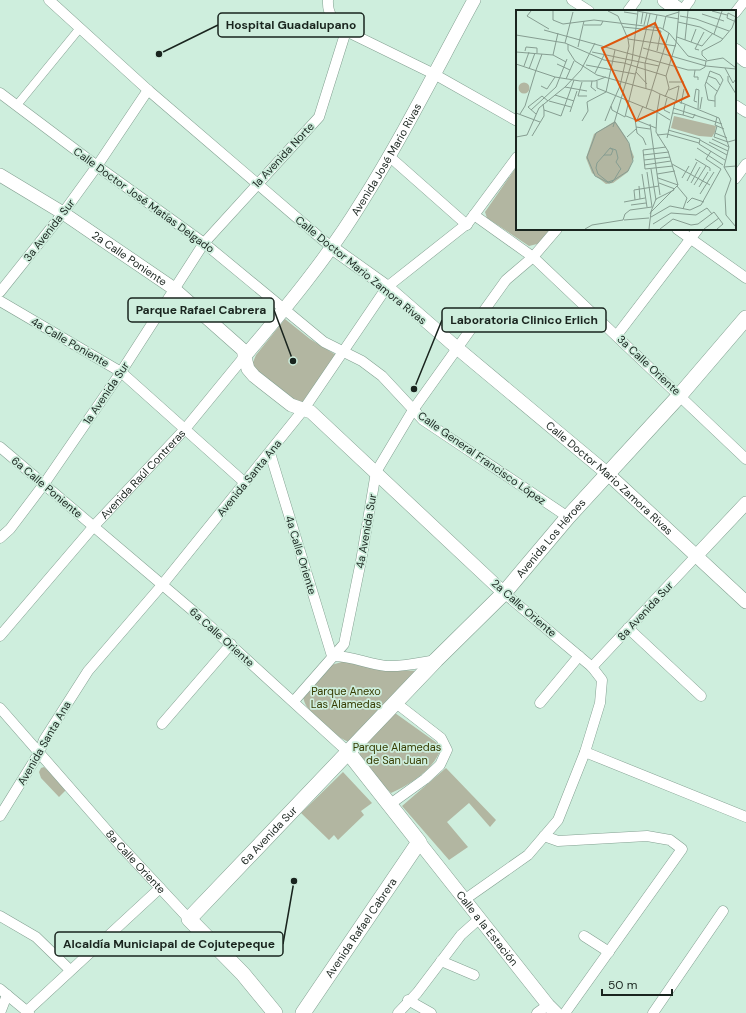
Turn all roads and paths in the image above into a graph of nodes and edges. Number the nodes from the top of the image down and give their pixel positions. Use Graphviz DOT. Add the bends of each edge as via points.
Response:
graph roads {
  1 [pos="50,0"];
  2 [pos="328,0"];
  3 [pos="474,0"];
  4 [pos="572,0"];
  5 [pos="636,0"];
  6 [pos="665,0"];
  7 [pos="690,0"];
  8 [pos="745,0"];
  9 [pos="587,10"];
  10 [pos="629,10"];
  11 [pos="680,10"];
  12 [pos="682,10"];
  13 [pos="736,12"];
  14 [pos="80,28"];
  15 [pos="346,31"];
  16 [pos="736,52"];
  17 [pos="746,60"];
  18 [pos="434,74"];
  19 [pos="148,90"];
  20 [pos="0,93"];
  21 [pos="17,105"];
  22 [pos="736,106"];
  23 [pos="746,112"];
  24 [pos="516,120"];
  25 [pos="390,156"];
  26 [pos="516,158"];
  27 [pos="746,164"];
  28 [pos="97,166"];
  29 [pos="0,175"];
  30 [pos="736,178"];
  31 [pos="256,184"];
  32 [pos="63,213"];
  33 [pos="474,215"];
  34 [pos="467,224"];
  35 [pos="556,230"];
  36 [pos="678,230"];
  37 [pos="697,230"];
  38 [pos="691,239"];
  39 [pos="204,243"];
  40 [pos="331,247"];
  41 [pos="534,257"];
  42 [pos="746,278"];
  43 [pos="386,287"];
  44 [pos="174,288"];
  45 [pos="0,292"];
  46 [pos="0,301"];
  47 [pos="284,310"];
  48 [pos="746,318"];
  49 [pos="617,335"];
  50 [pos="457,348"];
  51 [pos="342,352"];
  52 [pos="244,357"];
  53 [pos="121,372"];
  54 [pos="680,395"];
  55 [pos="304,409"];
  56 [pos="413,410"];
  57 [pos="184,429"];
  58 [pos="0,447"];
  59 [pos="270,453"];
  60 [pos="746,459"];
  61 [pos="376,472"];
  62 [pos="608,474"];
  63 [pos="244,482"];
  64 [pos="44,484"];
  65 [pos="746,503"];
  66 [pos="568,517"];
  67 [pos="94,526"];
  68 [pos="0,538"];
  69 [pos="697,556"];
  70 [pos="162,585"];
  71 [pos="504,592"];
  72 [pos="746,602"];
  73 [pos="628,628"];
  74 [pos="0,636"];
  75 [pos="231,644"];
  76 [pos="332,656"];
  77 [pos="579,656"];
  78 [pos="436,660"];
  79 [pos="592,667"];
  80 [pos="701,696"];
  81 [pos="294,701"];
  82 [pos="396,703"];
  83 [pos="540,703"];
  84 [pos="0,708"];
  85 [pos="162,724"];
  86 [pos="348,752"];
  87 [pos="585,752"];
  88 [pos="39,753"];
  89 [pos="389,804"];
  90 [pos="0,816"];
  91 [pos="746,817"];
  92 [pos="544,836"];
  93 [pos="419,842"];
  94 [pos="160,888"];
  95 [pos="464,900"];
  96 [pos="723,911"];
  97 [pos="0,916"];
  98 [pos="189,919"];
  99 [pos="479,919"];
  100 [pos="584,936"];
  101 [pos="609,952"];
  102 [pos="441,960"];
  103 [pos="70,970"];
  104 [pos="474,975"];
  105 [pos="3,992"];
  106 [pos="408,1000"];
  107 [pos="552,1009"];
  108 [pos="28,1012"];
  109 [pos="0,1013"];
  110 [pos="275,1013"];
  111 [pos="303,1013"];
  112 [pos="398,1013"];
  113 [pos="431,1013"];
  114 [pos="537,1013"];
  115 [pos="565,1013"];
  116 [pos="653,1013"];
  1 -- 14 [label="street, Calle Doctor Mario Zamora Rivas"];
  2 -- 15 [label="street" via="330,15 336,24"];
  3 -- 18 [label="street, Avenida José Mario Rivas"];
  4 -- 9 [label="street"];
  5 -- 10 [label="street"];
  6 -- 11 [label="main road"];
  7 -- 12 [label="street"];
  8 -- 13 [label="street"];
  14 -- 19 [label="street, Calle Doctor Mario Zamora Rivas"];
  14 -- 21 [label="street"];
  15 -- 18 [label="street"];
  15 -- 31 [label="street, 1a Avenida Norte" via="319,117"];
  16 -- 17 [label="main road"];
  18 -- 24 [label="street"];
  18 -- 25 [label="street, Avenida José Mario Rivas"];
  19 -- 28 [label="street, 3a Avenida Sur"];
  19 -- 31 [label="street, Calle Doctor Mario Zamora Rivas"];
  20 -- 21 [label="street, Calle Doctor José Matías Delgado"];
  21 -- 28 [label="street, Calle Doctor José Matías Delgado"];
  22 -- 23 [label="street"];
  25 -- 34 [label="street"];
  25 -- 40 [label="street, Avenida José Mario Rivas"];
  26 -- 33 [label="street, Avenida Santa Ana"];
  27 -- 30 [label="street"];
  28 -- 32 [label="street, 3a Avenida Sur"];
  28 -- 39 [label="street, Calle Doctor José Matías Delgado"];
  29 -- 32 [label="street, 2a Calle Poniente"];
  31 -- 39 [label="street, 1a Avenida Norte"];
  31 -- 40 [label="street, Calle Doctor Mario Zamora Rivas"];
  32 -- 44 [label="street, 2a Calle Poniente"];
  32 -- 45 [label="street, 3a Avenida Sur"];
  33 -- 34 [label="street, Avenida Santa Ana"];
  33 -- 41 [label="street, 3a Calle Oriente"];
  34 -- 43 [label="street, Avenida Santa Ana"];
  35 -- 41 [label="street, 4a Avenida Sur"];
  36 -- 38 [label="street"];
  37 -- 38 [label="street"];
  38 -- 42 [label="street"];
  38 -- 49 [label="street"];
  39 -- 44 [label="street, 1a Avenida Sur"];
  39 -- 47 [label="street, Calle Doctor José Matías Delgado"];
  40 -- 43 [label="street, Calle Doctor Mario Zamora Rivas"];
  40 -- 47 [label="street, Avenida José Mario Rivas"];
  41 -- 49 [label="street, 3a Calle Oriente"];
  41 -- 50 [label="street, 4a Avenida Sur" via="506,280"];
  43 -- 50 [label="street, Calle Doctor Mario Zamora Rivas"];
  43 -- 51 [label="street, Avenida Santa Ana"];
  44 -- 52 [label="street, 2a Calle Poniente" via="239,346"];
  44 -- 53 [label="street, 1a Avenida Sur"];
  46 -- 53 [label="street, 4a Calle Poniente"];
  47 -- 51 [label="street, Calle General Francisco López" via="324,342"];
  47 -- 52 [label="street, Avenida Raúl Contreras"];
  48 -- 54 [label="main road, Avenida Los Héroes"];
  49 -- 54 [label="street, 3a Calle Oriente"];
  50 -- 56 [label="street, 4a Avenida Sur"];
  50 -- 62 [label="street, Calle Doctor Mario Zamora Rivas"];
  51 -- 55 [label="street, Avenida Santa Ana"];
  51 -- 56 [label="street, Calle General Francisco López" via="362,361 382,376"];
  52 -- 55 [label="street, 2a Calle Oriente" via="254,376 281,399"];
  52 -- 57 [label="street, Avenida Raúl Contreras"];
  53 -- 57 [label="street, 4a Calle Poniente"];
  53 -- 64 [label="street, 1a Avenida Sur"];
  54 -- 60 [label="street, 3a Calle Oriente"];
  54 -- 62 [label="main road, Avenida Los Héroes"];
  55 -- 59 [label="street, Avenida Santa Ana"];
  55 -- 61 [label="street, 2a Calle Oriente" via="311,412"];
  56 -- 61 [label="street, 4a Avenida Sur"];
  56 -- 66 [label="street, Calle General Francisco López" via="423,420"];
  57 -- 63 [label="street, 4a Calle Poniente"];
  57 -- 67 [label="street, Avenida Raúl Contreras"];
  58 -- 64 [label="street, 6a Calle Poniente"];
  59 -- 63 [label="street, Avenida Santa Ana"];
  59 -- 76 [label="street, 4a Calle Oriente"];
  61 -- 71 [label="street, 2a Calle Oriente"];
  61 -- 76 [label="street, 4a Avenida Sur" via="346,639"];
  62 -- 66 [label="main road, Avenida Los Héroes"];
  62 -- 69 [label="street, Calle Doctor Mario Zamora Rivas"];
  63 -- 70 [label="street, Avenida Santa Ana"];
  64 -- 67 [label="street, 6a Calle Poniente"];
  64 -- 68 [label="street, 1a Avenida Sur" via="10,529"];
  65 -- 69 [label="street"];
  66 -- 71 [label="main road, Avenida Los Héroes"];
  67 -- 70 [label="street, 6a Calle Oriente"];
  67 -- 74 [label="street, Avenida Raúl Contreras"];
  69 -- 72 [label="street, Calle Doctor Mario Zamora Rivas"];
  69 -- 73 [label="street, 8a Avenida Sur"];
  70 -- 75 [label="street, 6a Calle Oriente"];
  70 -- 88 [label="street, Avenida Santa Ana" via="88,671 44,740"];
  71 -- 77 [label="street, 2a Calle Oriente"];
  71 -- 78 [label="main road, Avenida Los Héroes"];
  73 -- 79 [label="street, 8a Avenida Sur"];
  73 -- 80 [label="street"];
  75 -- 81 [label="street, 6a Calle Oriente"];
  75 -- 85 [label="street"];
  76 -- 78 [label="street" via="353,657 386,666"];
  76 -- 81 [label="street, 4a Avenida Sur"];
  77 -- 79 [label="street, 2a Calle Oriente"];
  77 -- 83 [label="street"];
  78 -- 82 [label="main road, Avenida Los Héroes"];
  79 -- 87 [label="street, 2a Calle Oriente" via="602,680 600,703"];
  81 -- 86 [label="street, 6a Calle Oriente"];
  82 -- 86 [label="main road, Avenida Los Héroes"];
  82 -- 89 [label="street" via="441,738 447,750 440,765 425,779"];
  84 -- 88 [label="street, 8a Calle Oriente"];
  86 -- 89 [label="main road"];
  86 -- 98 [label="main road, 6a Avenida Sur"];
  87 -- 91 [label="street"];
  87 -- 92 [label="street, 2a Calle Oriente" via="558,820"];
  88 -- 90 [label="street, Avenida Santa Ana"];
  88 -- 94 [label="street, 8a Calle Oriente"];
  89 -- 93 [label="main road"];
  92 -- 95 [label="street, 2a Calle Oriente" via="528,855"];
  92 -- 101 [label="street" via="565,841 647,836 670,840 682,849"];
  93 -- 95 [label="street, Calle a la Estación"];
  93 -- 111 [label="main road, Avenida Rafael Cabrera"];
  94 -- 98 [label="street, 8a Calle Oriente"];
  94 -- 103 [label="street"];
  95 -- 99 [label="street, Calle a la Estación"];
  96 -- 116 [label="street"];
  97 -- 103 [label="street" via="36,937"];
  98 -- 110 [label="main road, 8a Calle Oriente"];
  99 -- 102 [label="street" via="461,935"];
  99 -- 107 [label="street, Calle a la Estación"];
  100 -- 101 [label="street"];
  101 -- 115 [label="street"];
  102 -- 104 [label="street"];
  102 -- 106 [label="street" via="417,993"];
  103 -- 108 [label="street"];
  105 -- 108 [label="street"];
  105 -- 109 [label="street"];
  106 -- 112 [label="street"];
  106 -- 113 [label="street"];
  107 -- 114 [label="street"];
}
